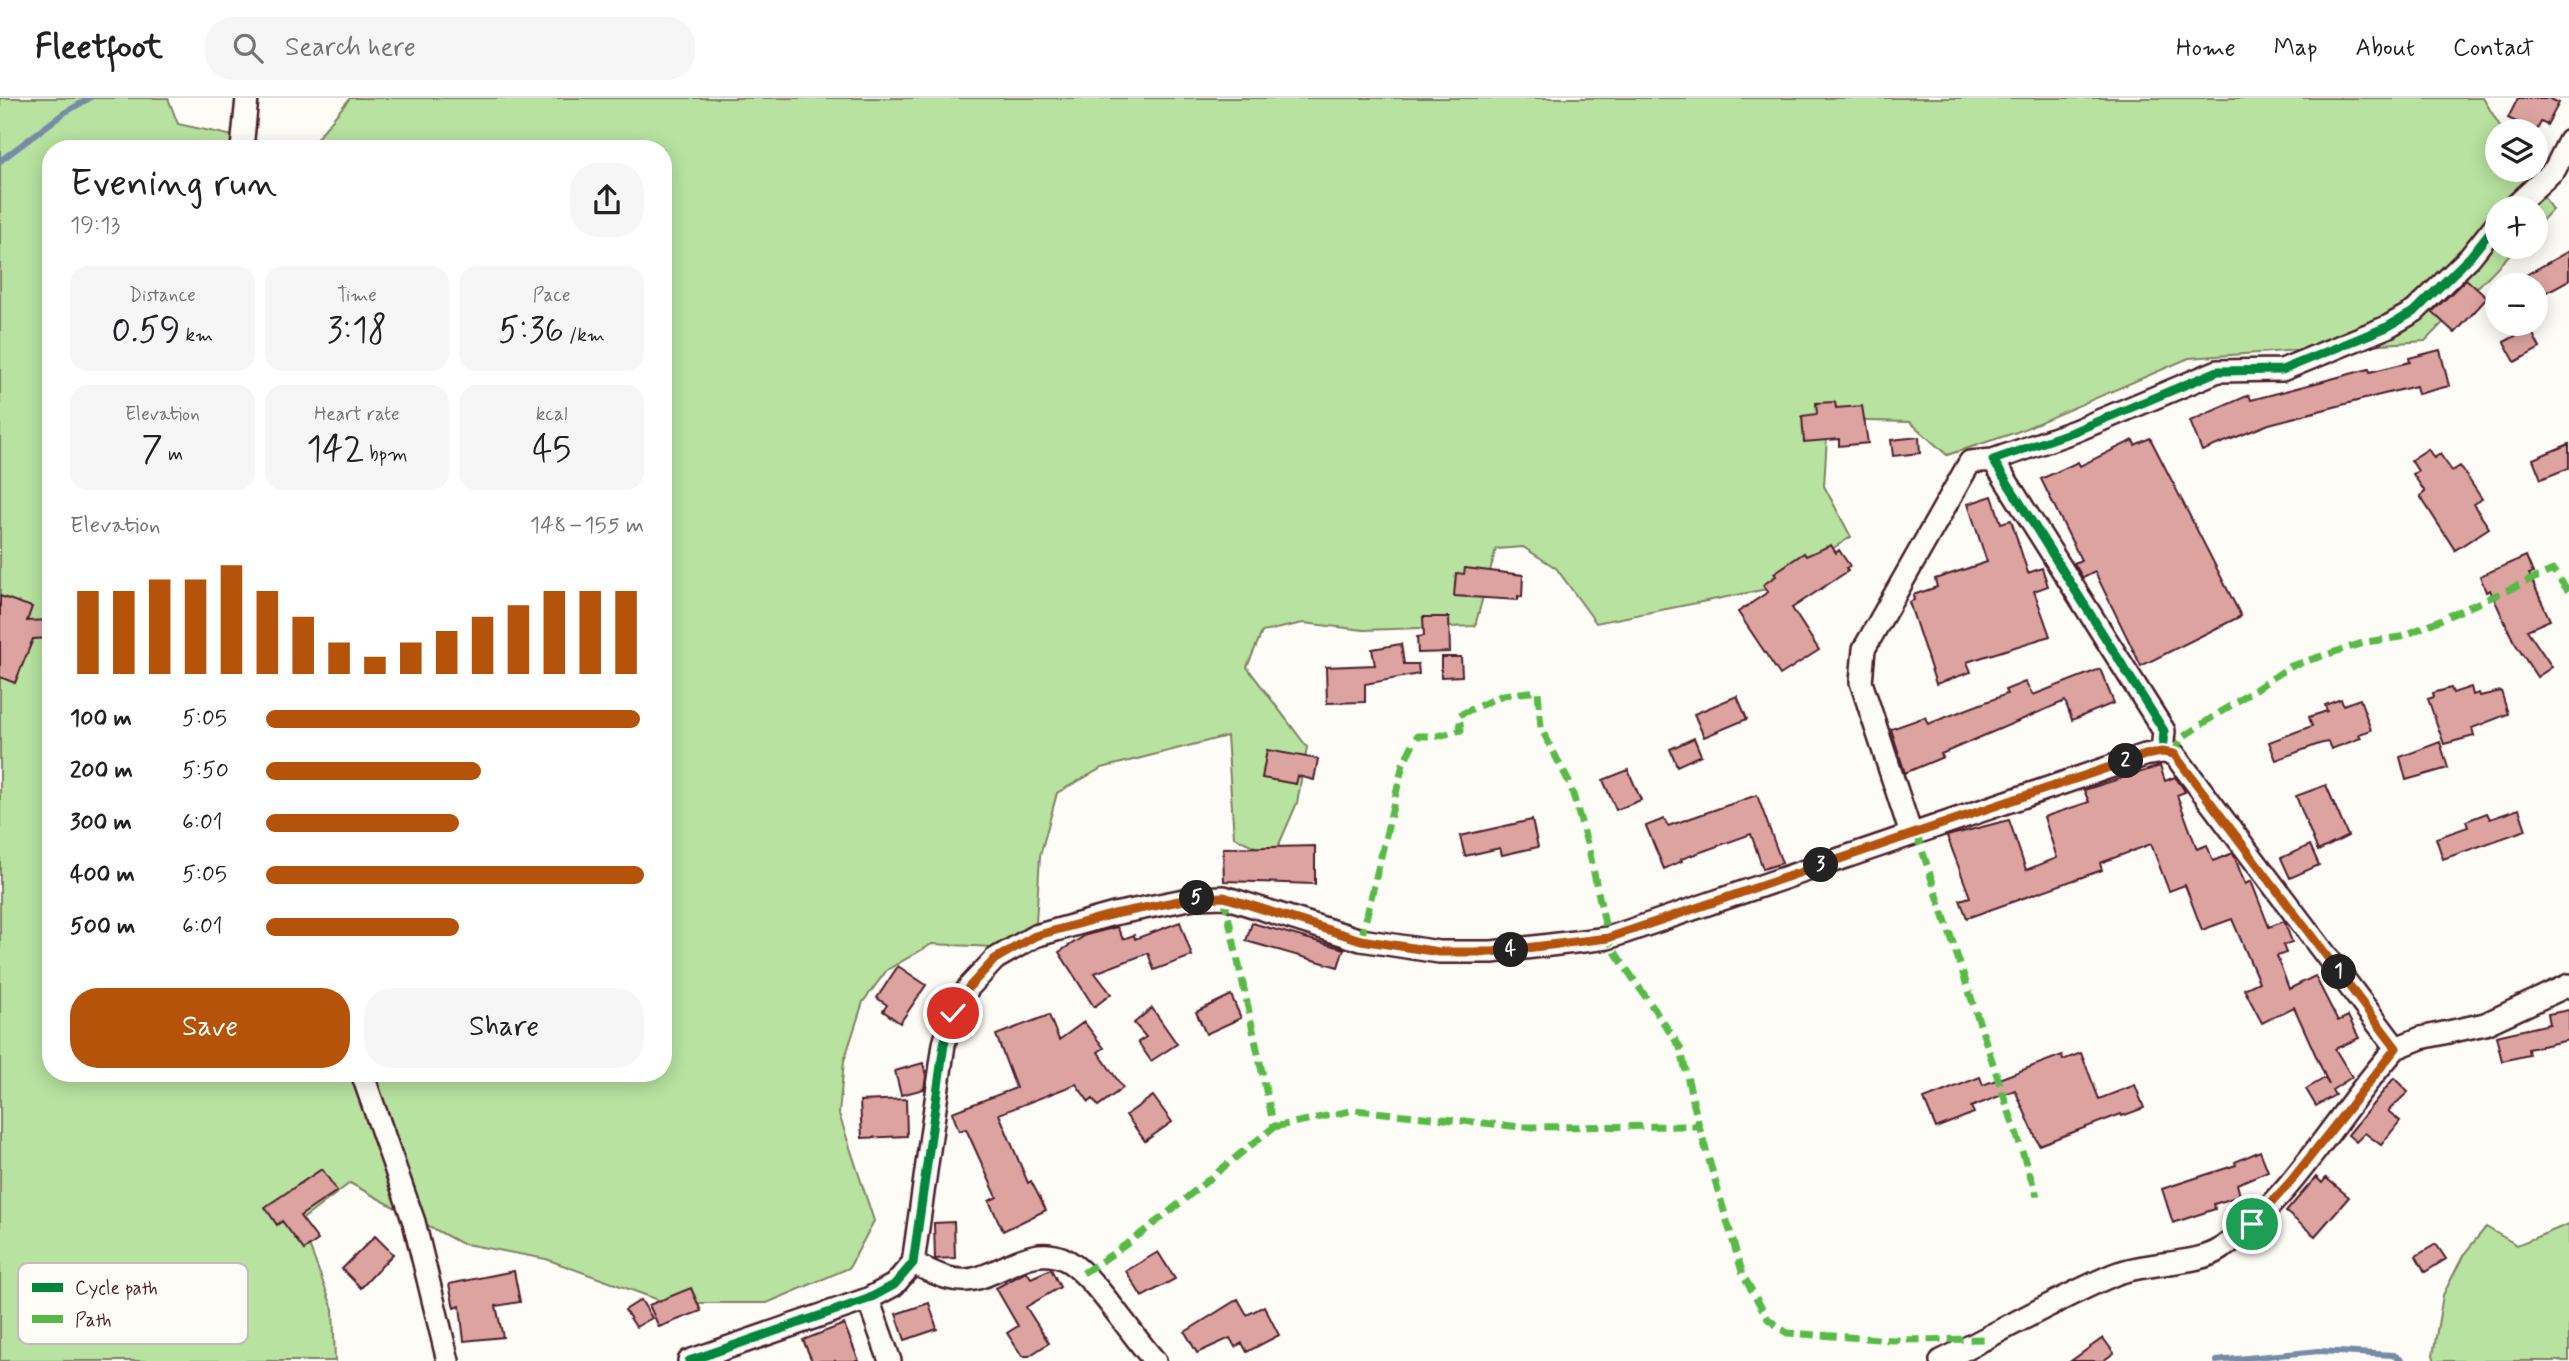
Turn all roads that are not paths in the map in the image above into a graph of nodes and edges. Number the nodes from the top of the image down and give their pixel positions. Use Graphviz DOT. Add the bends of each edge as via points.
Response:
graph roads {
  1 [pos="247,98"];
  2 [pos="243,140"];
  3 [pos="2569,141"];
  4 [pos="2526,196"];
  5 [pos="2485,238"];
  6 [pos="1993,460"];
  7 [pos="2162,752"];
  8 [pos="1911,834"];
  9 [pos="2569,985"];
  10 [pos="2396,1048"];
  11 [pos="365,1082"];
  12 [pos="913,1263"];
  13 [pos="868,1299"];
  14 [pos="702,1359"];
  15 [pos="447,1361"];
  16 [pos="890,1361"];
  17 [pos="1155,1361"];
  18 [pos="1941,1361"];
  1 -- 2 [label="street"];
  3 -- 4 [label="street" via="2555,169"];
  5 -- 6 [label="street" via="2415,311 2387,327 2282,370 2218,371"];
  6 -- 7 [label="street" via="2164,731"];
  6 -- 8 [label="street" via="1970,463 1864,649 1861,682"];
  7 -- 8 [label="street"];
  7 -- 10 [label="street" via="2174,754"];
  8 -- 12 [label="street" via="1608,938 1535,948 1439,952 1361,940 1224,897 1194,898 1035,936 995,959 953,1013 942,1053"];
  9 -- 10 [label="street" via="2485,1024"];
  10 -- 18 [label="street" via="2291,1181 2252,1224 2218,1251 2114,1275"];
  11 -- 15 [label="street" via="414,1223"];
  12 -- 13 [label="street" via="894,1285"];
  12 -- 17 [label="street" via="947,1279 973,1280 1026,1257 1047,1255 1066,1260 1083,1273"];
  13 -- 14 [label="street"];
  13 -- 16 [label="street"];
}
